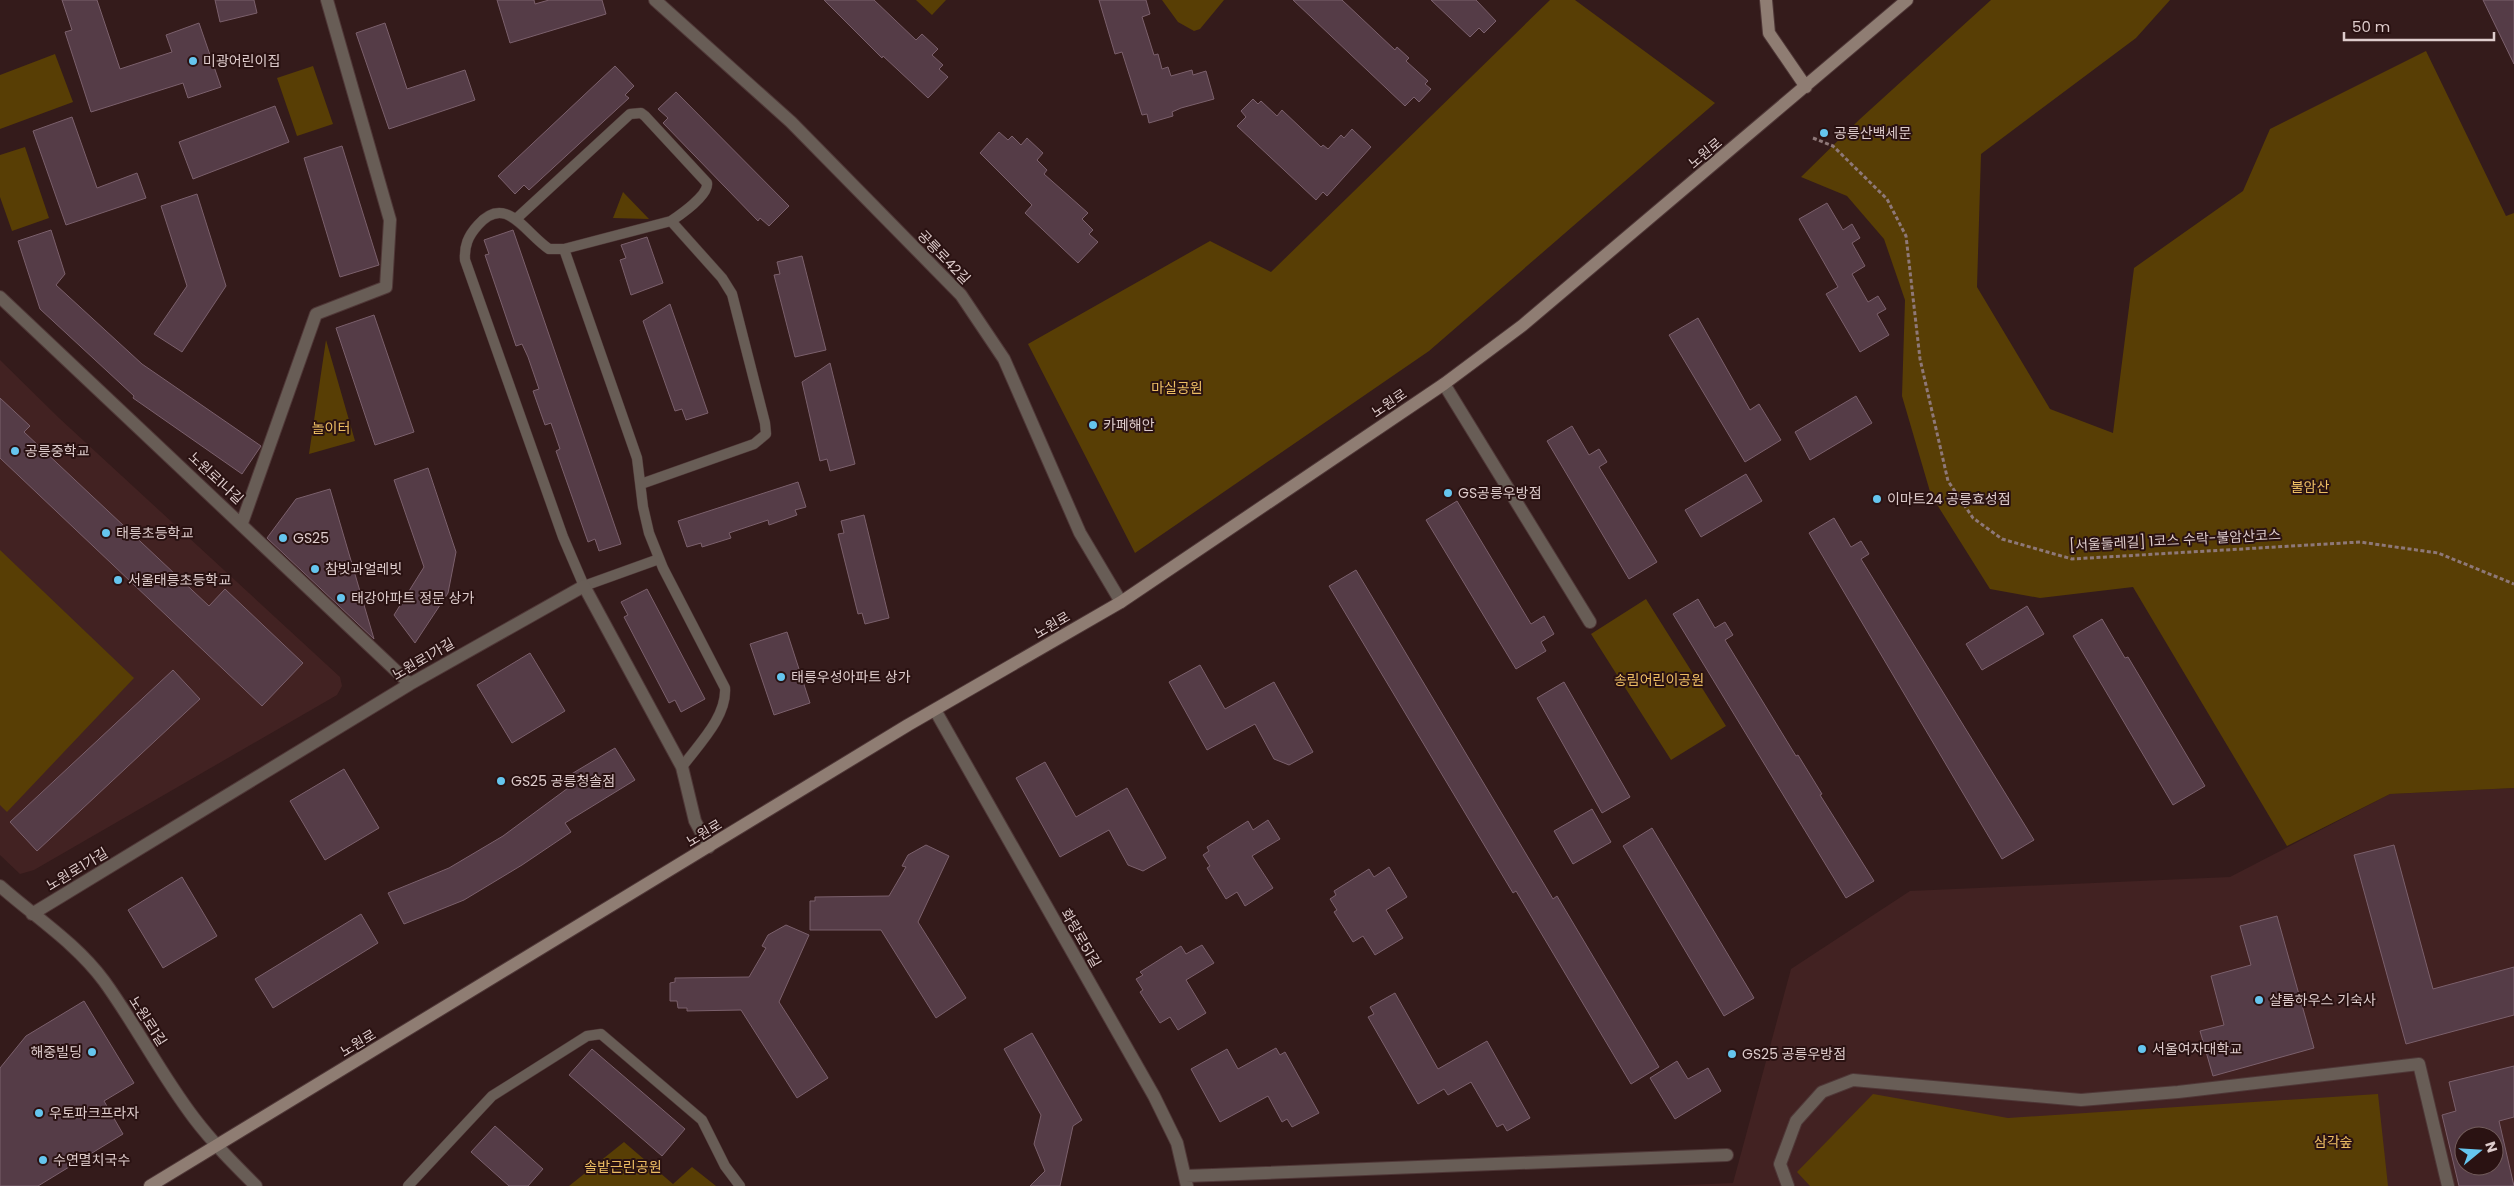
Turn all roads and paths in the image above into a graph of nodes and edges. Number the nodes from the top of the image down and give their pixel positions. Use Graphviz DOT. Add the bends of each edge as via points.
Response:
graph roads {
  1 [pos="327,0"];
  2 [pos="655,0"];
  3 [pos="1766,0"];
  4 [pos="1907,0"];
  5 [pos="1806,88"];
  6 [pos="1813,138"];
  7 [pos="516,219"];
  8 [pos="671,221"];
  9 [pos="564,249"];
  10 [pos="0,296"];
  11 [pos="1444,384"];
  12 [pos="641,484"];
  13 [pos="242,523"];
  14 [pos="659,558"];
  15 [pos="2514,584"];
  16 [pos="584,586"];
  17 [pos="1120,602"];
  18 [pos="1590,622"];
  19 [pos="410,684"];
  20 [pos="935,710"];
  21 [pos="682,767"];
  22 [pos="709,847"];
  23 [pos="0,886"];
  24 [pos="32,914"];
  25 [pos="216,1146"];
  26 [pos="1728,1155"];
  27 [pos="1186,1181"];
  28 [pos="150,1186"];
  29 [pos="256,1186"];
  30 [pos="408,1186"];
  31 [pos="740,1186"];
  32 [pos="1788,1186"];
  33 [pos="2448,1186"];
  1 -- 13 [label="street" via="390,220 386,288 316,314"];
  2 -- 17 [label="street, 공릉로42길" via="791,122 961,295 1004,359 1080,532"];
  3 -- 5 [label="main road" via="1769,33"];
  4 -- 5 [label="main road, 노원로"];
  5 -- 11 [label="main road, 노원로" via="1523,325"];
  6 -- 15 [label="path, [서울둘레길] 1코스 수락-불암산코스" via="1833,146 1887,199 1906,236 1920,359 1948,481 1973,518 2002,539 2072,559 2360,542 2438,553"];
  7 -- 8 [label="lane" via="626,116 636,112 645,116 707,184 705,191 682,215"];
  7 -- 9 [label="lane" via="549,249"];
  7 -- 16 [label="lane" via="499,211 485,217 468,239 464,249 465,260 563,537"];
  8 -- 9 [label="lane"];
  8 -- 12 [label="lane" via="722,278 732,294 766,434 754,444"];
  9 -- 12 [label="lane" via="637,458"];
  10 -- 13 [label="street, 노원로1나길"];
  11 -- 17 [label="main road, 노원로"];
  11 -- 18 [label="street"];
  12 -- 14 [label="lane" via="645,515"];
  13 -- 19 [label="street, 노원로1나길"];
  14 -- 16 [label="lane"];
  14 -- 21 [label="lane" via="725,688 722,711"];
  16 -- 19 [label="street, 노원로1가길"];
  16 -- 21 [label="street"];
  17 -- 20 [label="main road, 노원로"];
  19 -- 24 [label="street, 노원로1가길"];
  20 -- 22 [label="main road, 노원로"];
  20 -- 27 [label="street, 화랑로51길" via="1154,1096 1176,1143"];
  21 -- 22 [label="street" via="695,820"];
  22 -- 25 [label="main road, 노원로"];
  23 -- 24 [label="street, 노원로1길"];
  24 -- 25 [label="street, 노원로1길" via="63,937 103,981 193,1117"];
  25 -- 28 [label="main road, 노원로"];
  25 -- 29 [label="street, 노원로1길"];
  26 -- 27 [label="street"];
  30 -- 31 [label="lane" via="492,1096 587,1036 600,1034 702,1120 724,1166"];
  32 -- 33 [label="street" via="1780,1164 1796,1121 1822,1092 1853,1080 2081,1100 2418,1064"];
}
